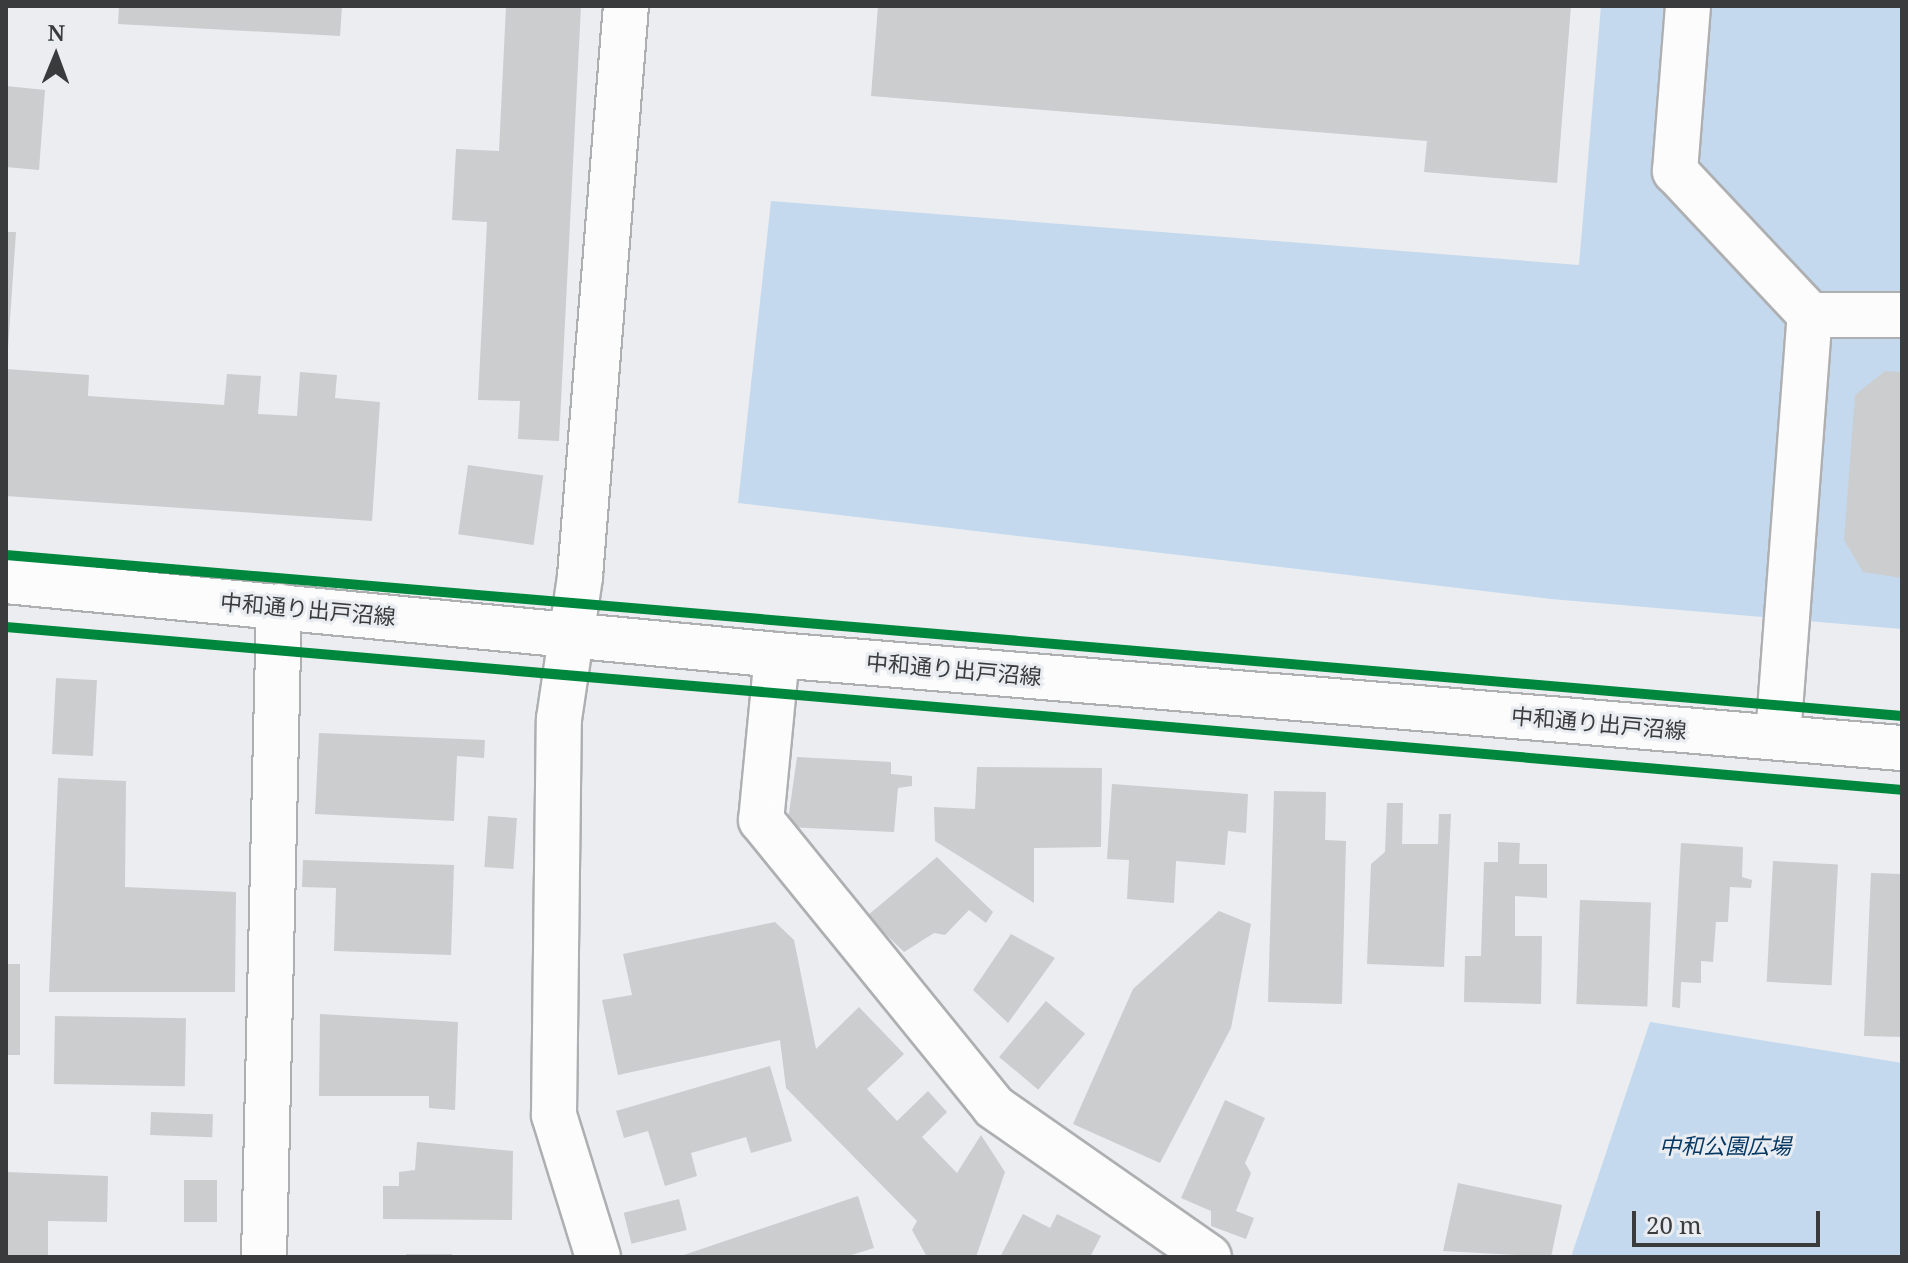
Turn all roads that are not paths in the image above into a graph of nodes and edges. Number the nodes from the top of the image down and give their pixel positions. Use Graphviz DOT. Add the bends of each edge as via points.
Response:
graph roads {
  1 [pos="626,6"];
  2 [pos="1688,6"];
  3 [pos="1810,315"];
  4 [pos="1902,315"];
  5 [pos="6,581"];
  6 [pos="279,606"];
  7 [pos="574,633"];
  8 [pos="777,655"];
  9 [pos="1778,737"];
  10 [pos="1902,748"];
  11 [pos="264,1257"];
  12 [pos="598,1257"];
  13 [pos="1209,1257"];
  1 -- 7 [label="street"];
  2 -- 3 [label="street" via="1675,171"];
  3 -- 4 [label="street"];
  3 -- 9 [label="street"];
  5 -- 6 [label="street, 中和通り出戸沼線"];
  6 -- 7 [label="street, 中和通り出戸沼線"];
  6 -- 11 [label="street"];
  7 -- 8 [label="street, 中和通り出戸沼線"];
  7 -- 12 [label="street" via="559,719 554,1115"];
  8 -- 9 [label="street, 中和通り出戸沼線"];
  8 -- 13 [label="street" via="761,820 994,1107"];
  9 -- 10 [label="street, 中和通り出戸沼線"];
}
